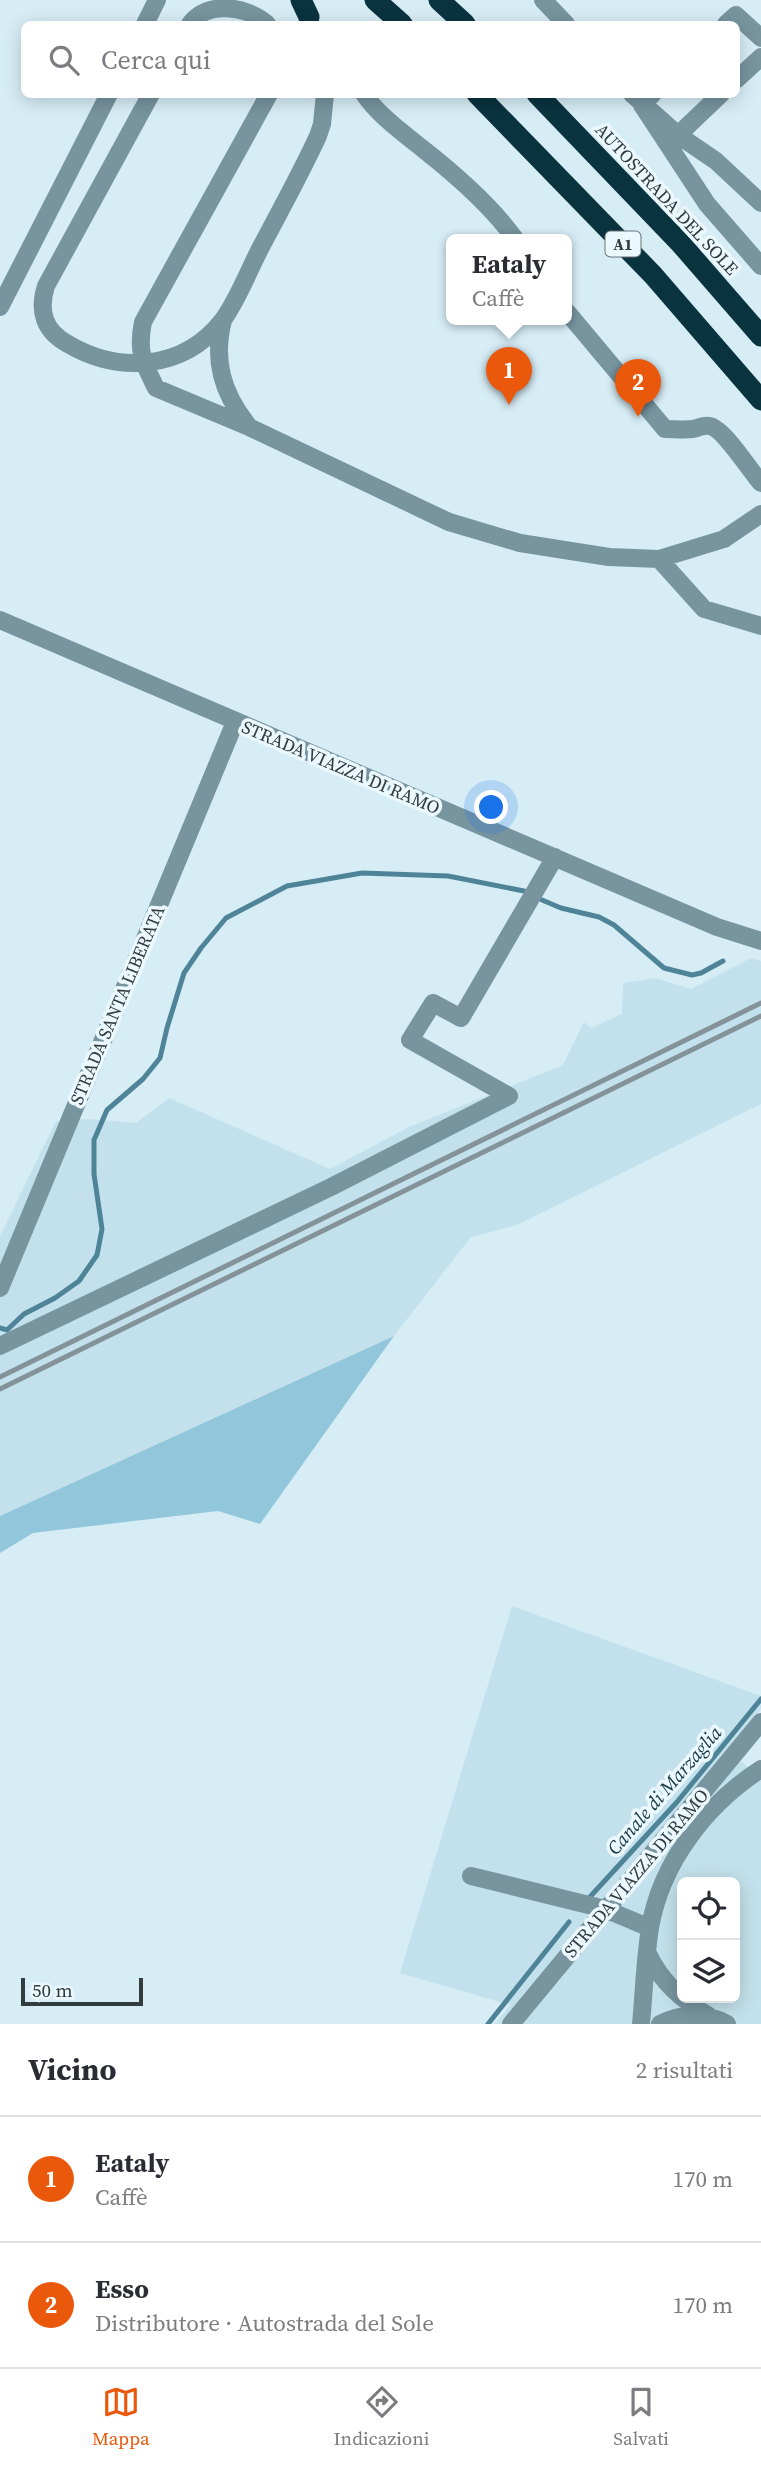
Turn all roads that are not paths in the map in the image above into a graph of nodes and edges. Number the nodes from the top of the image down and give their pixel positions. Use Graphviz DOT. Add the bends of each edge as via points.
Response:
graph roads {
  1 [pos="158,0"];
  2 [pos="374,0"];
  3 [pos="439,0"];
  4 [pos="543,0"];
  5 [pos="147,21"];
  6 [pos="193,21"];
  7 [pos="263,21"];
  8 [pos="398,21"];
  9 [pos="463,21"];
  10 [pos="563,21"];
  11 [pos="729,21"];
  12 [pos="761,38"];
  13 [pos="761,57"];
  14 [pos="740,77"];
  15 [pos="107,98"];
  16 [pos="149,98"];
  17 [pos="268,98"];
  18 [pos="325,98"];
  19 [pos="367,98"];
  20 [pos="481,98"];
  21 [pos="541,98"];
  22 [pos="642,98"];
  23 [pos="717,98"];
  24 [pos="677,135"];
  25 [pos="761,203"];
  26 [pos="512,234"];
  27 [pos="761,266"];
  28 [pos="0,307"];
  29 [pos="572,318"];
  30 [pos="223,320"];
  31 [pos="761,336"];
  32 [pos="144,364"];
  33 [pos="761,400"];
  34 [pos="250,426"];
  35 [pos="761,483"];
  36 [pos="761,514"];
  37 [pos="659,559"];
  38 [pos="0,620"];
  39 [pos="761,626"];
  40 [pos="235,722"];
  41 [pos="555,857"];
  42 [pos="761,941"];
  43 [pos="0,1288"];
  44 [pos="0,1346"];
  45 [pos="761,1722"];
  46 [pos="761,1769"];
  47 [pos="471,1876"];
  48 [pos="605,1909"];
  49 [pos="650,1928"];
  50 [pos="648,1954"];
  51 [pos="709,2017"];
  52 [pos="511,2024"];
  53 [pos="641,2024"];
  54 [pos="660,2024"];
  55 [pos="727,2024"];
  1 -- 5 [label="street"];
  2 -- 8 [label="highway"];
  3 -- 9 [label="highway"];
  4 -- 10 [label="street"];
  6 -- 7 [label="street" via="204,11 239,7"];
  11 -- 12 [label="street" via="736,15"];
  13 -- 14 [label="street"];
  15 -- 28 [label="street"];
  16 -- 32 [label="street" via="47,286 42,309 54,334 83,354"];
  17 -- 32 [label="street" via="143,321 140,350"];
  18 -- 30 [label="street" via="318,136"];
  19 -- 26 [label="street" via="444,165"];
  20 -- 33 [label="highway, A1" via="653,275"];
  21 -- 31 [label="highway, AUTOSTRADA DEL SOLE / A1" via="681,244"];
  22 -- 24 [label="street"];
  22 -- 27 [label="street" via="707,204"];
  23 -- 24 [label="street"];
  24 -- 25 [label="street" via="716,161"];
  29 -- 35 [label="street" via="665,429 716,428"];
  30 -- 32 [label="street" via="192,348"];
  30 -- 34 [label="street" via="218,339 220,373 234,407"];
  32 -- 34 [label="street" via="156,388"];
  34 -- 37 [label="street" via="449,522 520,544"];
  36 -- 37 [label="street" via="724,539"];
  37 -- 39 [label="street" via="704,609"];
  38 -- 40 [label="street, STRADA VIAZZA DI RAMO"];
  40 -- 41 [label="street, STRADA VIAZZA DI RAMO"];
  40 -- 43 [label="street, STRADA SANTA LIBERATA"];
  41 -- 42 [label="street, STRADA VIAZZA DI RAMO" via="717,928"];
  41 -- 44 [label="street" via="461,1018 433,1003 410,1040 509,1096"];
  45 -- 48 [label="street, STRADA VIAZZA DI RAMO"];
  46 -- 49 [label="street" via="720,1800 693,1831 661,1890"];
  47 -- 48 [label="street"];
  48 -- 49 [label="street"];
  48 -- 52 [label="street, STRADA VIAZZA DI RAMO"];
  49 -- 50 [label="street"];
  50 -- 51 [label="street" via="669,1986"];
  50 -- 53 [label="street"];
  51 -- 54 [label="street" via="677,2017"];
  51 -- 55 [label="street"];
}
